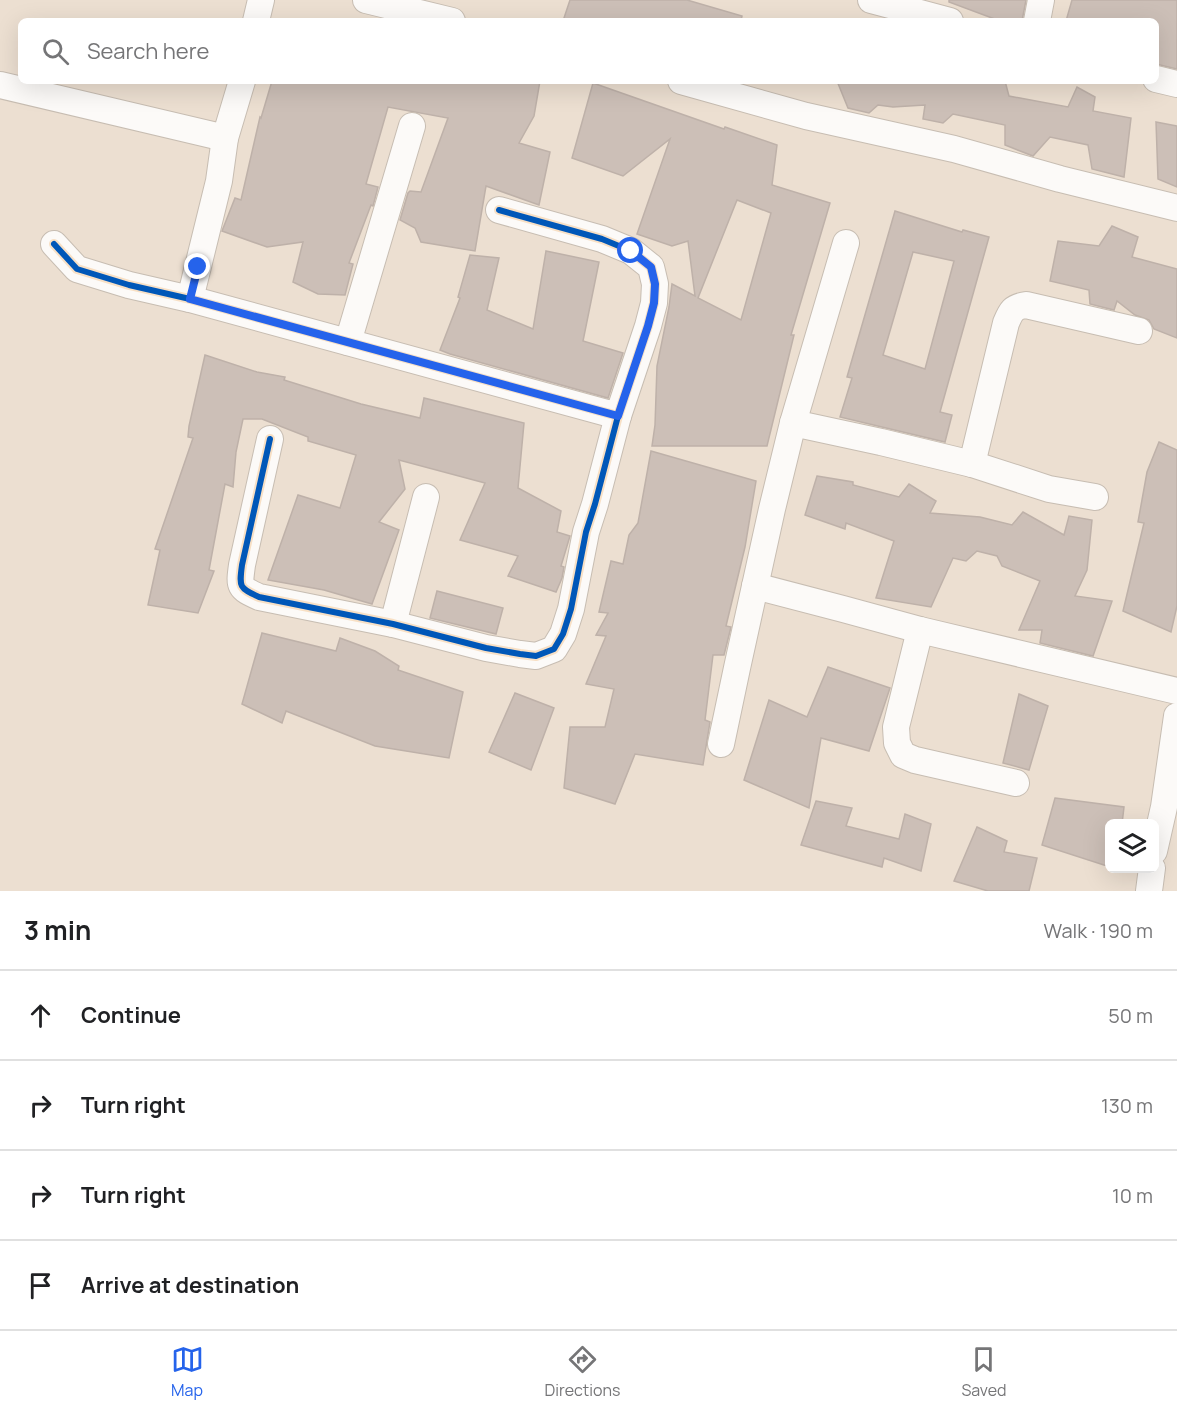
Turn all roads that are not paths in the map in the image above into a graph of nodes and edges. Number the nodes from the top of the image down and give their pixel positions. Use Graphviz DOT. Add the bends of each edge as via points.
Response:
graph roads {
  1 [pos="261,0"];
  2 [pos="366,0"];
  3 [pos="454,0"];
  4 [pos="871,0"];
  5 [pos="1041,0"];
  6 [pos="257,18"];
  7 [pos="439,18"];
  8 [pos="451,18"];
  9 [pos="939,18"];
  10 [pos="1038,18"];
  11 [pos="1159,80"];
  12 [pos="241,84"];
  13 [pos="692,84"];
  14 [pos="1177,84"];
  15 [pos="0,85"];
  16 [pos="412,126"];
  17 [pos="225,138"];
  18 [pos="1177,208"];
  19 [pos="499,210"];
  20 [pos="846,243"];
  21 [pos="54,244"];
  22 [pos="190,299"];
  23 [pos="1139,331"];
  24 [pos="348,342"];
  25 [pos="618,416"];
  26 [pos="793,423"];
  27 [pos="270,439"];
  28 [pos="972,464"];
  29 [pos="1095,496"];
  30 [pos="426,497"];
  31 [pos="755,586"];
  32 [pos="393,624"];
  33 [pos="920,630"];
  34 [pos="1177,692"];
  35 [pos="1177,716"];
  36 [pos="722,744"];
  37 [pos="1016,783"];
  38 [pos="1159,831"];
  39 [pos="1151,873"];
  40 [pos="1149,891"];
  1 -- 6 [label="street"];
  2 -- 7 [label="street"];
  3 -- 8 [label="street"];
  4 -- 9 [label="street"];
  5 -- 10 [label="street"];
  11 -- 14 [label="street"];
  12 -- 17 [label="street"];
  13 -- 18 [label="street"];
  15 -- 17 [label="street"];
  16 -- 24 [label="street"];
  17 -- 22 [label="street" via="219,181"];
  19 -- 25 [label="street" via="602,239 631,251 651,267 654,303"];
  20 -- 26 [label="street"];
  21 -- 22 [label="street" via="77,269"];
  22 -- 24 [label="street"];
  23 -- 28 [label="street" via="1018,306 1006,323"];
  24 -- 25 [label="street"];
  25 -- 32 [label="street" via="586,532 571,609 554,649 536,656 520,654"];
  26 -- 28 [label="street"];
  26 -- 31 [label="street"];
  27 -- 32 [label="street" via="242,565 240,582 245,591"];
  28 -- 29 [label="street" via="1049,489"];
  30 -- 32 [label="street"];
  31 -- 33 [label="street"];
  31 -- 36 [label="street"];
  33 -- 34 [label="street"];
  33 -- 37 [label="street" via="896,728 903,755"];
  35 -- 38 [label="street"];
  39 -- 40 [label="street"];
}
